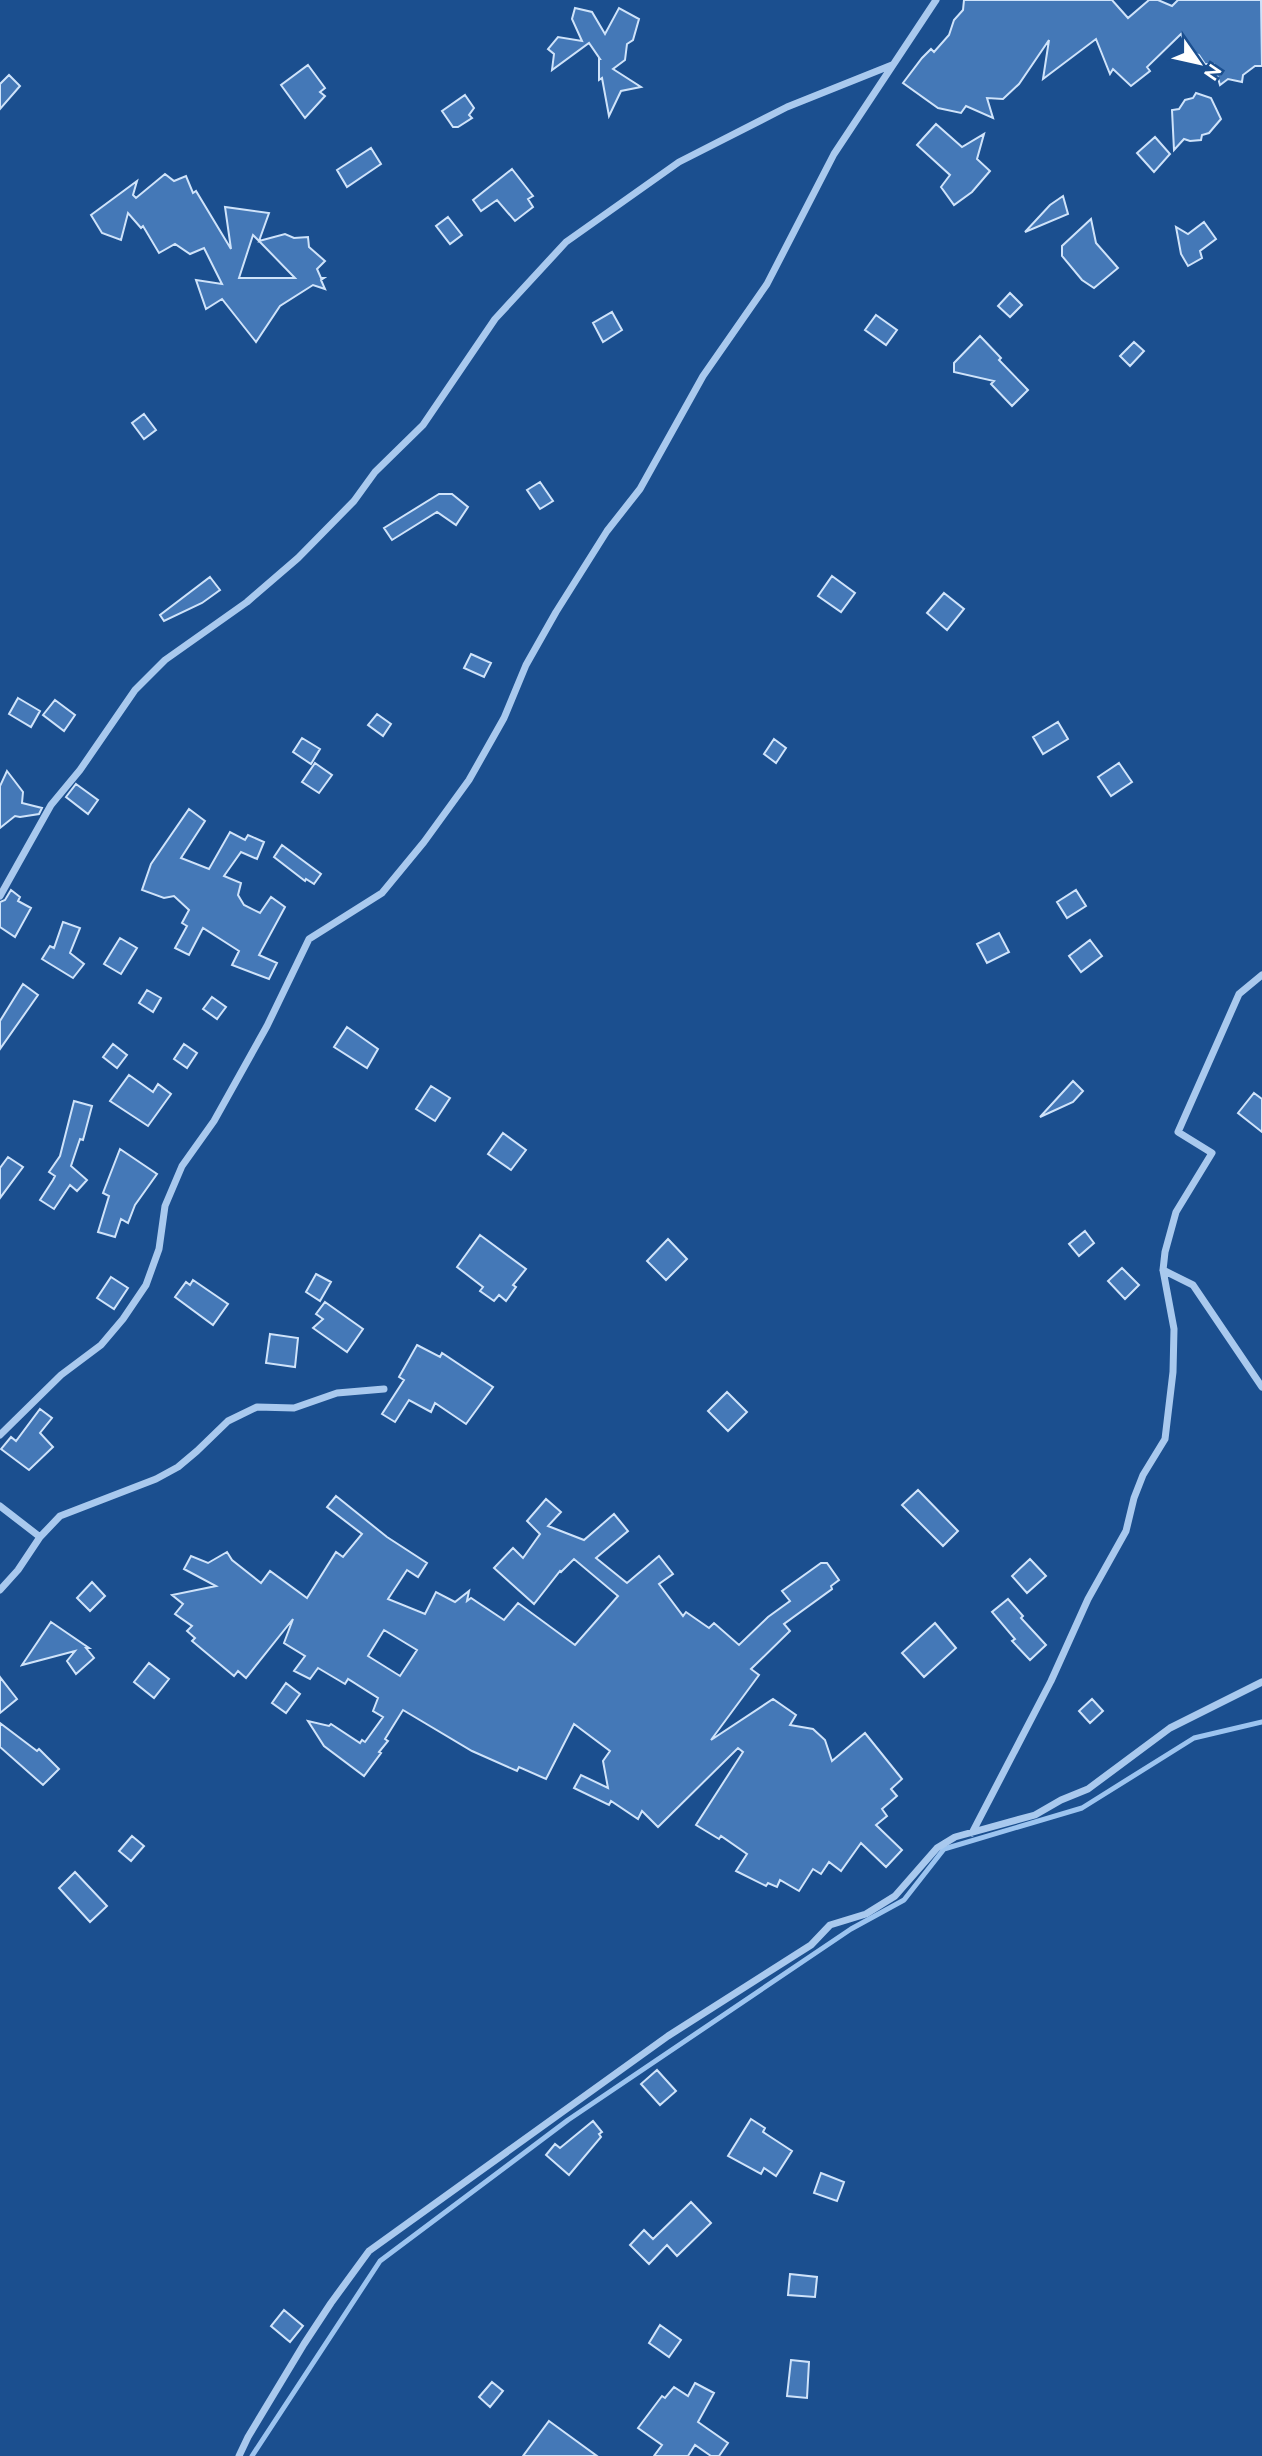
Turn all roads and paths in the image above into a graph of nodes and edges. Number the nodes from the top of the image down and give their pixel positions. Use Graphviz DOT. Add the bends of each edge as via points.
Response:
graph roads {
  1 [pos="936,0"];
  2 [pos="893,64"];
  3 [pos="0,896"];
  4 [pos="1262,975"];
  5 [pos="1163,1270"];
  6 [pos="1262,1387"];
  7 [pos="383,1389"];
  8 [pos="0,1435"];
  9 [pos="0,1506"];
  10 [pos="40,1536"];
  11 [pos="0,1590"];
  12 [pos="1262,1682"];
  13 [pos="972,1833"];
  14 [pos="239,2456"];
  1 -- 2 [label="street"];
  2 -- 3 [label="street" via="787,107 679,162 566,242 495,318 423,425 375,472 354,501 298,558 247,602 165,660 135,690 51,805"];
  2 -- 8 [label="street" via="835,154 766,284 703,376 640,489 555,612 469,780 382,893 309,939 228,1097 182,1166 165,1206 159,1250 146,1285 101,1345 61,1375"];
  4 -- 5 [label="street" via="1239,994 1178,1132 1212,1153 1176,1212"];
  5 -- 6 [label="street" via="1193,1285"];
  5 -- 13 [label="street" via="1174,1329 1165,1439 1143,1475 1126,1531"];
  7 -- 10 [label="street" via="337,1393 294,1408 257,1407 228,1421 177,1467 60,1516"];
  9 -- 10 [label="street"];
  10 -- 11 [label="street"];
  12 -- 13 [label="street" via="1171,1728 1088,1789 1035,1815"];
  13 -- 14 [label="street" via="937,1848 895,1896 866,1914 830,1925 811,1945 668,2036 369,2252 304,2344"];
}
